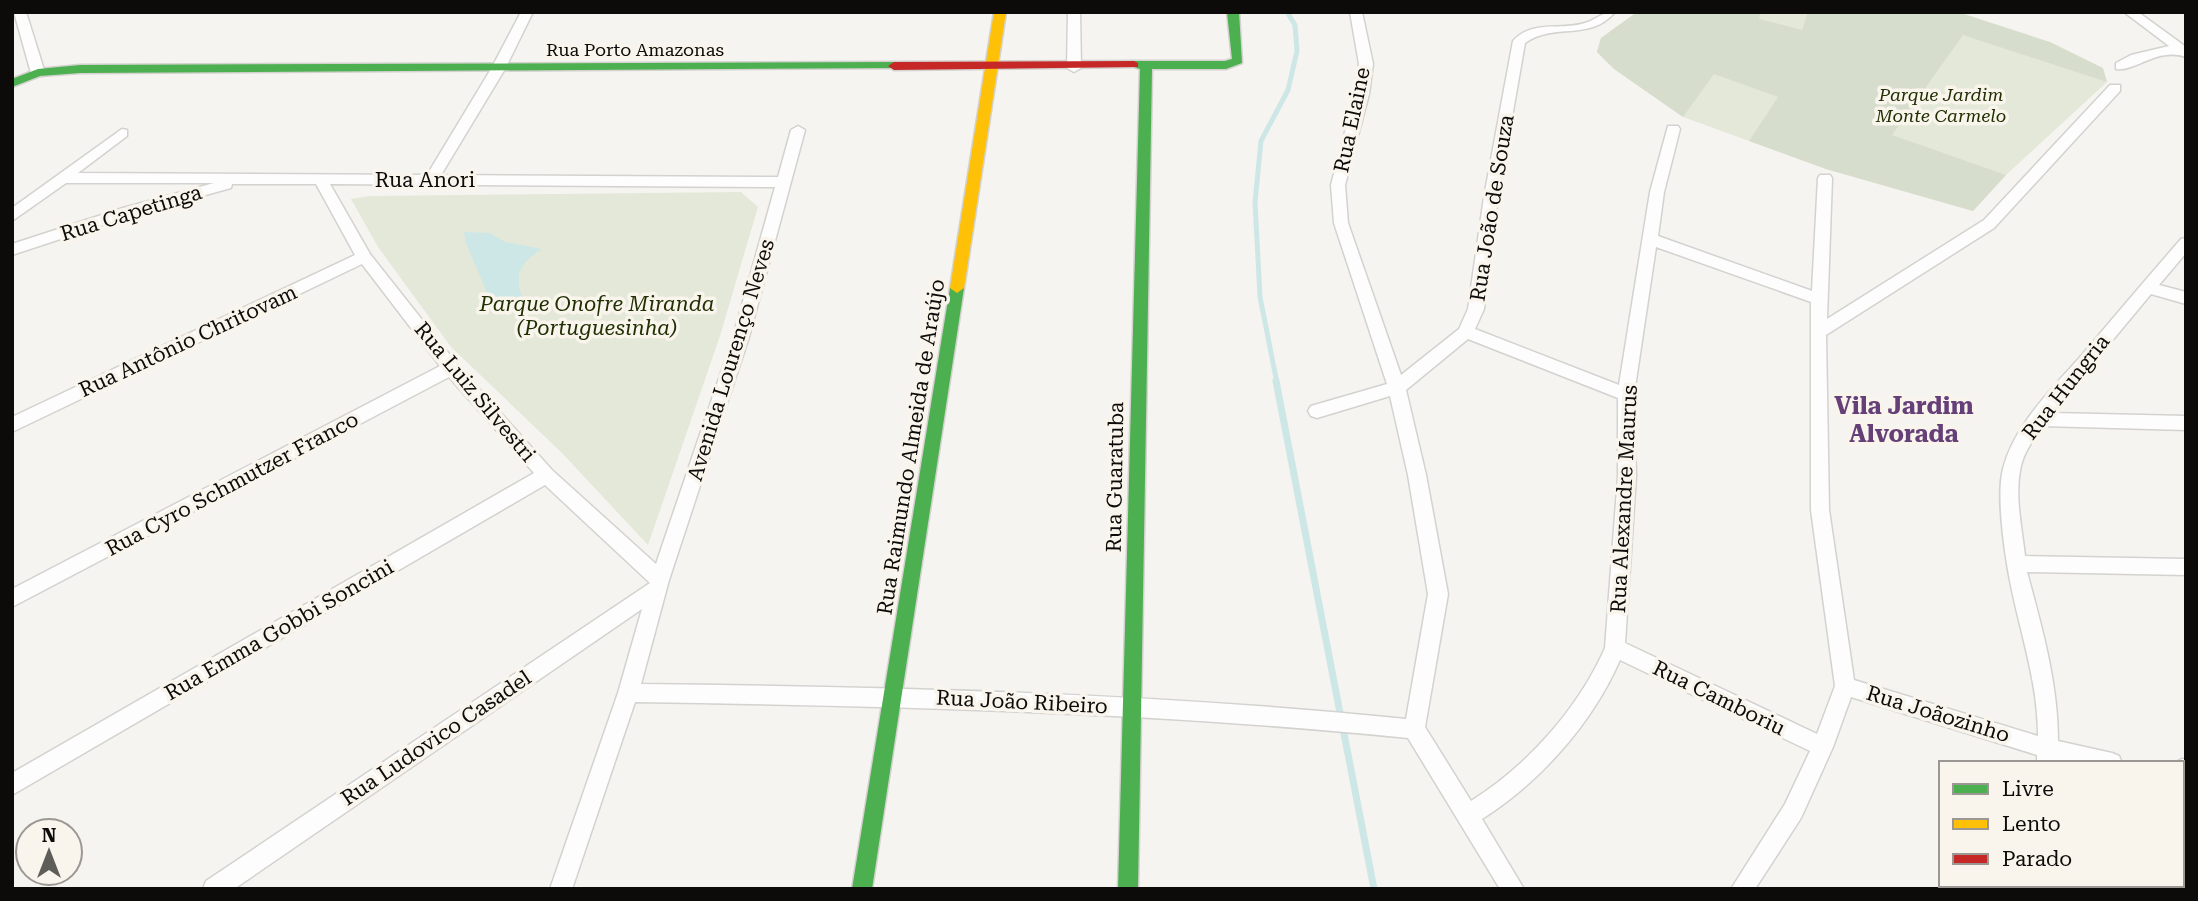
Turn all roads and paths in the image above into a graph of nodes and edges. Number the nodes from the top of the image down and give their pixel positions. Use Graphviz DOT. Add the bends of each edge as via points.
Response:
graph roads {
  1 [pos="20,12"];
  2 [pos="527,12"];
  3 [pos="1000,12"];
  4 [pos="1074,12"];
  5 [pos="1233,12"];
  6 [pos="1356,12"];
  7 [pos="1609,12"];
  8 [pos="2130,12"];
  9 [pos="2182,50"];
  10 [pos="2121,66"];
  11 [pos="1146,67"];
  12 [pos="991,68"];
  13 [pos="1074,68"];
  14 [pos="498,69"];
  15 [pos="38,73"];
  16 [pos="12,83"];
  17 [pos="2115,88"];
  18 [pos="1673,129"];
  19 [pos="798,130"];
  20 [pos="122,134"];
  21 [pos="65,177"];
  22 [pos="1825,178"];
  23 [pos="251,179"];
  24 [pos="320,179"];
  25 [pos="431,180"];
  26 [pos="785,183"];
  27 [pos="12,216"];
  28 [pos="1650,239"];
  29 [pos="2186,243"];
  30 [pos="12,250"];
  31 [pos="364,257"];
  32 [pos="2148,286"];
  33 [pos="2186,298"];
  34 [pos="1819,299"];
  35 [pos="1466,332"];
  36 [pos="1818,332"];
  37 [pos="452,368"];
  38 [pos="1397,388"];
  39 [pos="1626,394"];
  40 [pos="1317,411"];
  41 [pos="2037,419"];
  42 [pos="2186,423"];
  43 [pos="12,425"];
  44 [pos="547,475"];
  45 [pos="2016,564"];
  46 [pos="2186,567"];
  47 [pos="659,584"];
  48 [pos="12,599"];
  49 [pos="1615,648"];
  50 [pos="1845,685"];
  51 [pos="628,693"];
  52 [pos="893,696"];
  53 [pos="1131,708"];
  54 [pos="1414,729"];
  55 [pos="1823,747"];
  56 [pos="2049,756"];
  57 [pos="2094,761"];
  58 [pos="12,785"];
  59 [pos="1469,815"];
  60 [pos="214,889"];
  61 [pos="561,889"];
  62 [pos="862,889"];
  63 [pos="1128,889"];
  64 [pos="1513,889"];
  65 [pos="1742,889"];
  1 -- 15 [label="street"];
  2 -- 14 [label="street"];
  3 -- 12 [label="street, Rua Raimundo Almeida de Araújo"];
  4 -- 13 [label="street"];
  5 -- 11 [label="street, Rua Porto Amazonas" via="1238,61 1231,65"];
  6 -- 38 [label="street, Rua Elaine" via="1365,48 1365,78 1344,156 1339,203 1347,246"];
  7 -- 35 [label="street, Rua João de Souza" via="1602,21 1584,29 1534,31 1519,41 1476,309"];
  8 -- 9 [label="street"];
  9 -- 10 [label="street" via="2136,58"];
  11 -- 13 [label="street, Rua Porto Amazonas"];
  11 -- 53 [label="street, Rua Guaratuba"];
  12 -- 13 [label="street, Rua Porto Amazonas"];
  12 -- 14 [label="street, Rua Porto Amazonas"];
  12 -- 52 [label="street, Rua Raimundo Almeida de Araújo"];
  14 -- 15 [label="street, Rua Porto Amazonas" via="80,69"];
  14 -- 25 [label="street"];
  15 -- 16 [label="street, Rua Porto Amazonas"];
  17 -- 36 [label="street" via="1990,224"];
  18 -- 28 [label="street, Rua Alexandre Maurus"];
  19 -- 26 [label="street, Avenida Lourenço Neves"];
  20 -- 21 [label="street"];
  21 -- 23 [label="street, Rua Anori"];
  21 -- 27 [label="street"];
  22 -- 34 [label="street"];
  23 -- 24 [label="street, Rua Anori"];
  23 -- 30 [label="street, Rua Capetinga" via="128,211"];
  24 -- 25 [label="street, Rua Anori"];
  24 -- 31 [label="street, Rua Luiz Silvestri"];
  25 -- 26 [label="street, Rua Anori"];
  26 -- 47 [label="street, Avenida Lourenço Neves" via="741,337"];
  28 -- 34 [label="street"];
  28 -- 39 [label="street, Rua Alexandre Maurus"];
  29 -- 32 [label="street, Rua Hungria"];
  31 -- 37 [label="street, Rua Luiz Silvestri"];
  31 -- 43 [label="street, Rua Antônio Chritovam"];
  32 -- 33 [label="street"];
  32 -- 41 [label="street, Rua Hungria"];
  34 -- 36 [label="street"];
  35 -- 38 [label="street"];
  35 -- 39 [label="street"];
  36 -- 50 [label="street" via="1820,510"];
  37 -- 44 [label="street, Rua Luiz Silvestri"];
  37 -- 48 [label="street, Rua Cyro Schmutzer Franco"];
  38 -- 40 [label="street"];
  38 -- 54 [label="street" via="1438,594"];
  39 -- 49 [label="street, Rua Alexandre Maurus" via="1627,476"];
  41 -- 42 [label="street"];
  41 -- 45 [label="street, Rua Hungria" via="2011,470"];
  44 -- 47 [label="street, Rua Luiz Silvestri"];
  44 -- 58 [label="street, Rua Emma Gobbi Soncini"];
  45 -- 46 [label="street"];
  45 -- 56 [label="street, Rua Hungria" via="2038,653 2048,712"];
  47 -- 51 [label="street, Avenida Lourenço Neves"];
  47 -- 60 [label="street, Rua Ludovico Casadel"];
  49 -- 55 [label="street, Rua Camboriu"];
  49 -- 59 [label="street, Rua Alexandre Maurus" via="1602,678 1554,744 1505,792"];
  50 -- 55 [label="street"];
  50 -- 56 [label="street, Rua Joãozinho"];
  51 -- 52 [label="street, Rua João Ribeiro"];
  51 -- 61 [label="street, Avenida Lourenço Neves"];
  52 -- 53 [label="street, Rua João Ribeiro"];
  52 -- 62 [label="street, Rua Raimundo Almeida de Araújo"];
  53 -- 54 [label="street, Rua João Ribeiro"];
  53 -- 63 [label="street, Rua Guaratuba"];
  54 -- 59 [label="street"];
  55 -- 65 [label="street" via="1793,811"];
  56 -- 57 [label="street, Rua Joãozinho"];
  59 -- 64 [label="street"];
}
